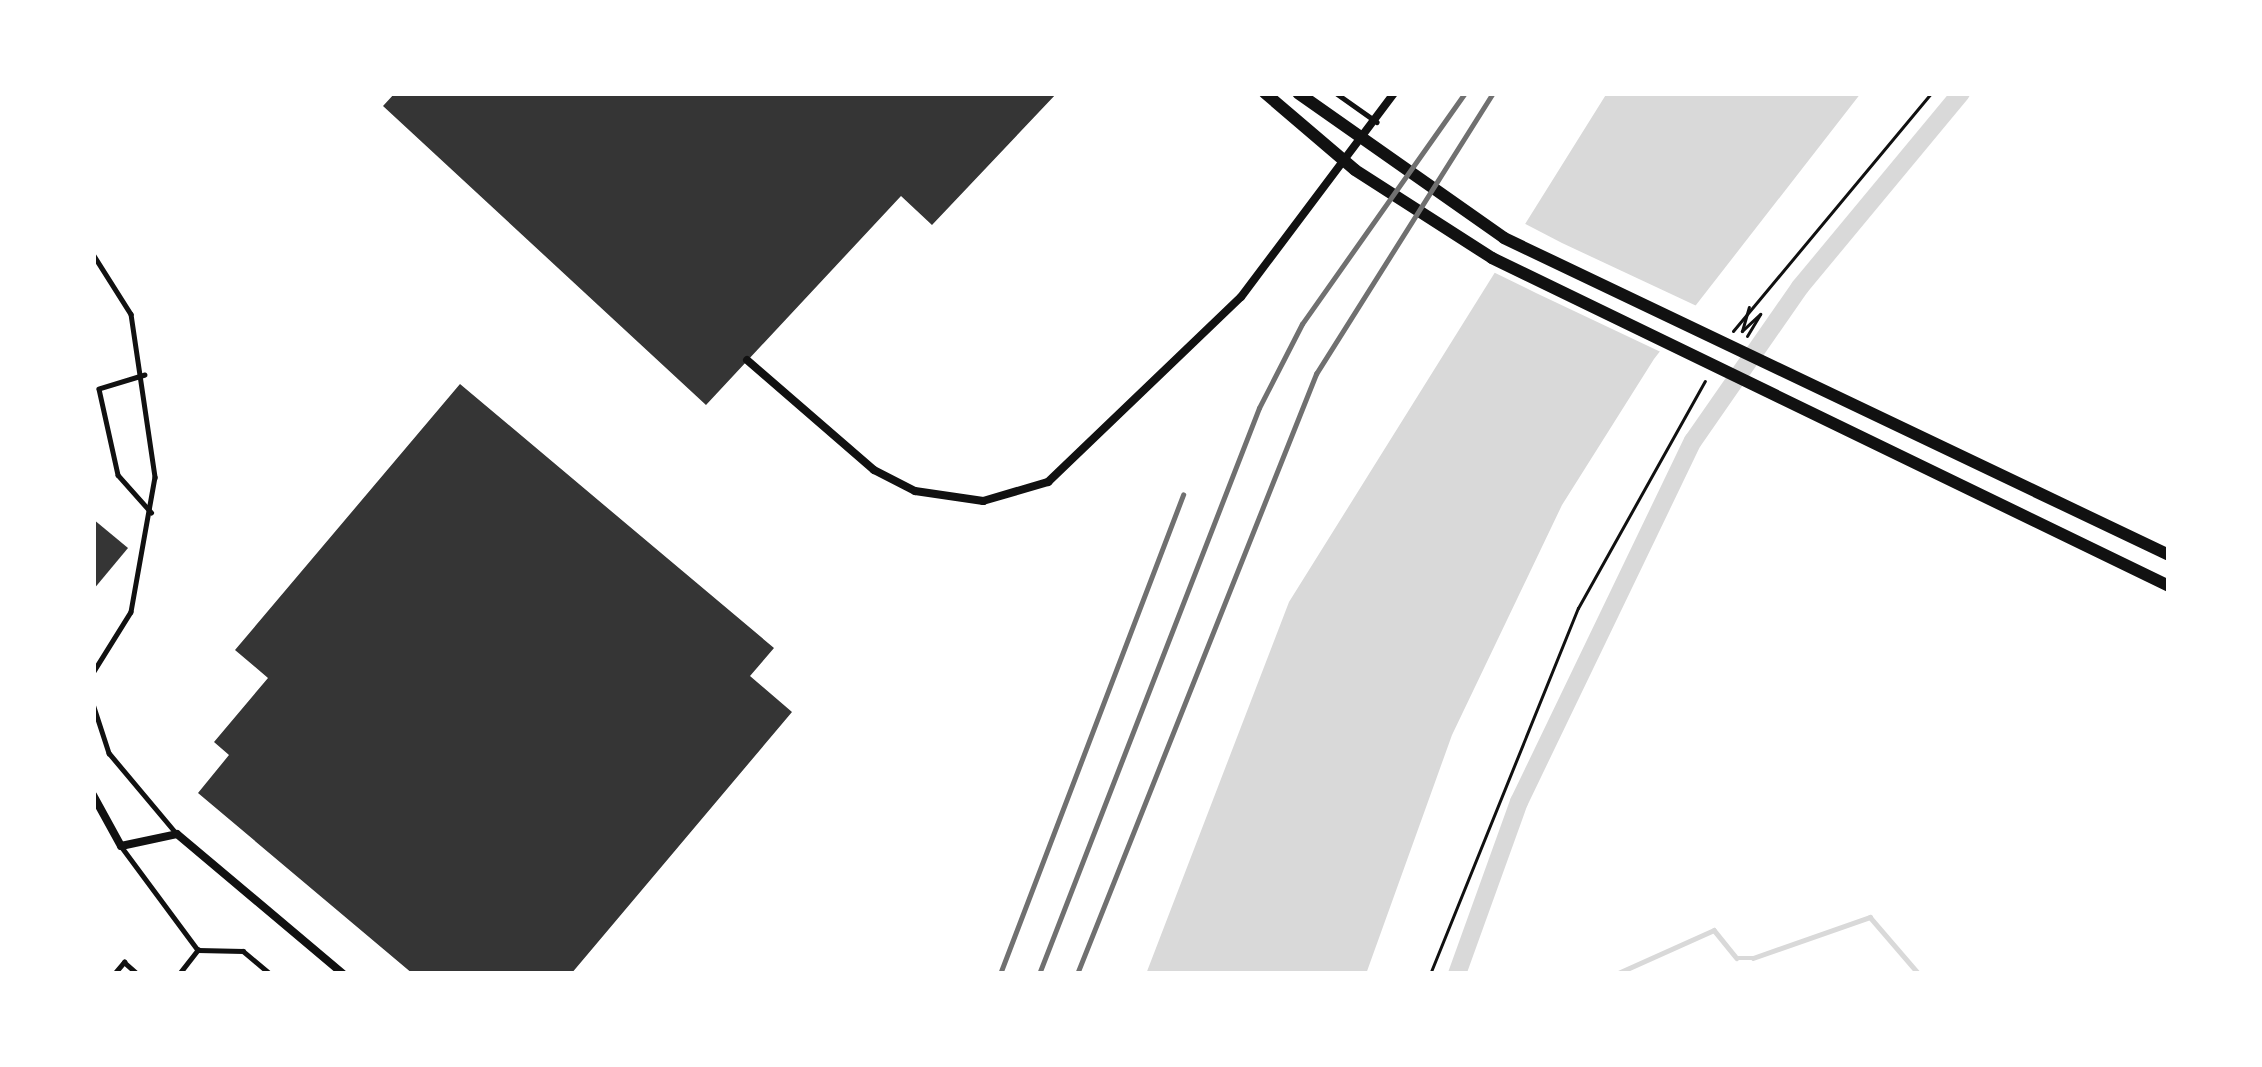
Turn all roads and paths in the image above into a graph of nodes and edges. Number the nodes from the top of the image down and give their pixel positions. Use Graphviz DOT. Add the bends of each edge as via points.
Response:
graph roads {
  1 [pos="1265,93"];
  2 [pos="1298,93"];
  3 [pos="1336,93"];
  4 [pos="1394,93"];
  5 [pos="1931,93"];
  6 [pos="1378,122"];
  7 [pos="93,254"];
  8 [pos="1747,305"];
  9 [pos="1747,338"];
  10 [pos="1728,339"];
  11 [pos="747,360"];
  12 [pos="1708,374"];
  13 [pos="145,375"];
  14 [pos="151,512"];
  15 [pos="2169,554"];
  16 [pos="2169,586"];
  17 [pos="93,673"];
  18 [pos="93,704"];
  19 [pos="93,795"];
  20 [pos="177,834"];
  21 [pos="121,846"];
  22 [pos="198,950"];
  23 [pos="114,974"];
  24 [pos="138,974"];
  25 [pos="178,974"];
  26 [pos="270,974"];
  27 [pos="343,974"];
  28 [pos="1430,974"];
  1 -- 16 [label="main road" via="1354,170 1492,258"];
  2 -- 15 [label="main road" via="1504,238"];
  3 -- 6 [label="lane"];
  4 -- 6 [label="street"];
  5 -- 8 [label="path"];
  6 -- 11 [label="street" via="1241,297 1085,456 1017,494 963,501 888,479"];
  7 -- 13 [label="lane" via="131,314"];
  8 -- 9 [label="path" via="1742,331 1760,314"];
  8 -- 10 [label="path"];
  12 -- 28 [label="path" via="1578,608"];
  13 -- 14 [label="lane"];
  13 -- 14 [label="lane" via="99,389 118,475"];
  14 -- 17 [label="lane" via="130,611"];
  18 -- 20 [label="lane" via="109,753"];
  19 -- 21 [label="street"];
  20 -- 21 [label="street"];
  20 -- 27 [label="street"];
  21 -- 22 [label="lane"];
  22 -- 25 [label="lane"];
  22 -- 26 [label="lane" via="242,951"];
  23 -- 24 [label="lane" via="124,962"];
}
